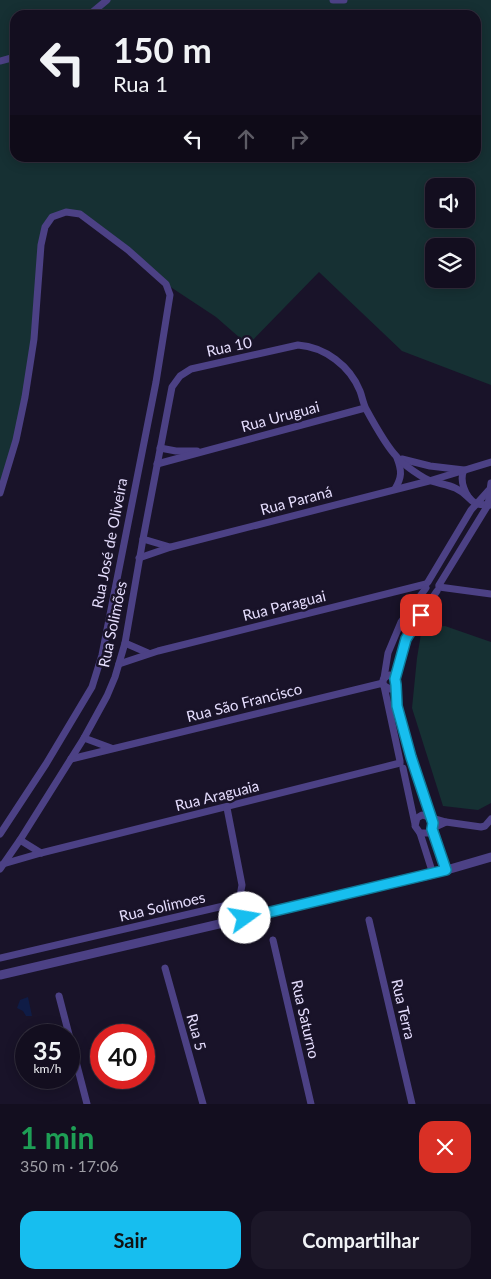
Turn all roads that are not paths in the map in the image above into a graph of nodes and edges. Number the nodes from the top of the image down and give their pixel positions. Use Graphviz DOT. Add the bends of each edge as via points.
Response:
graph roads {
  1 [pos="107,0"];
  2 [pos="333,0"];
  3 [pos="344,0"];
  4 [pos="96,10"];
  5 [pos="172,387"];
  6 [pos="365,408"];
  7 [pos="160,448"];
  8 [pos="202,452"];
  9 [pos="397,458"];
  10 [pos="491,462"];
  11 [pos="157,464"];
  12 [pos="464,470"];
  13 [pos="429,481"];
  14 [pos="491,483"];
  15 [pos="395,488"];
  16 [pos="489,491"];
  17 [pos="0,493"];
  18 [pos="469,498"];
  19 [pos="476,504"];
  20 [pos="489,505"];
  21 [pos="143,539"];
  22 [pos="171,547"];
  23 [pos="139,558"];
  24 [pos="427,585"];
  25 [pos="438,588"];
  26 [pos="491,594"];
  27 [pos="125,643"];
  28 [pos="148,654"];
  29 [pos="119,664"];
  30 [pos="384,682"];
  31 [pos="395,682"];
  32 [pos="84,738"];
  33 [pos="112,748"];
  34 [pos="71,759"];
  35 [pos="412,759"];
  36 [pos="401,764"];
  37 [pos="227,808"];
  38 [pos="431,817"];
  39 [pos="491,819"];
  40 [pos="446,822"];
  41 [pos="415,824"];
  42 [pos="433,829"];
  43 [pos="420,833"];
  44 [pos="0,834"];
  45 [pos="20,840"];
  46 [pos="41,853"];
  47 [pos="491,856"];
  48 [pos="2,866"];
  49 [pos="446,870"];
  50 [pos="433,874"];
  51 [pos="369,920"];
  52 [pos="273,940"];
  53 [pos="0,958"];
  54 [pos="165,968"];
  55 [pos="0,975"];
  56 [pos="59,996"];
  57 [pos="87,1104"];
  58 [pos="203,1104"];
  59 [pos="312,1104"];
  60 [pos="412,1104"];
  1 -- 4 [label="street"];
  2 -- 3 [label="street"];
  5 -- 6 [label="street, Rua 10" via="191,369 298,345 310,346 350,372"];
  5 -- 7 [label="street, Rua Solimões"];
  6 -- 8 [label="street, Rua Uruguai"];
  6 -- 9 [label="street"];
  7 -- 8 [label="street, Rua Uruguai"];
  7 -- 11 [label="street, Rua Solimões"];
  8 -- 11 [label="street, Rua Uruguai"];
  9 -- 12 [label="street"];
  9 -- 13 [label="street"];
  9 -- 15 [label="street" via="402,470"];
  10 -- 12 [label="street, Rua Paraná"];
  11 -- 21 [label="street, Rua Solimões"];
  12 -- 13 [label="street, Rua Paraná"];
  12 -- 18 [label="street" via="461,481"];
  13 -- 15 [label="street, Rua Paraná"];
  13 -- 18 [label="street, Rua Paraná" via="451,485"];
  14 -- 16 [label="street"];
  15 -- 22 [label="street, Rua Paraná"];
  16 -- 19 [label="street"];
  16 -- 20 [label="street"];
  17 -- 44 [label="street, Rua José de Oliveira" via="25,398 45,227 52,217 66,212 80,214 166,284 170,295 102,655 92,687"];
  18 -- 19 [label="street, Rua Paraná"];
  19 -- 20 [label="street"];
  19 -- 24 [label="street"];
  20 -- 25 [label="street"];
  21 -- 22 [label="street"];
  21 -- 23 [label="street, Rua Solimões"];
  22 -- 23 [label="street, Rua Paraná"];
  23 -- 27 [label="street, Rua Solimões"];
  24 -- 25 [label="street" via="434,581"];
  24 -- 25 [label="street" via="431,594"];
  24 -- 28 [label="street, Rua Paraguai"];
  24 -- 30 [label="street" via="401,622 388,653"];
  25 -- 26 [label="street"];
  25 -- 31 [label="street" via="406,639"];
  27 -- 28 [label="street"];
  27 -- 29 [label="street, Rua Solimões"];
  28 -- 29 [label="street, Rua Paraguai"];
  29 -- 32 [label="street, Rua Solimões" via="107,696"];
  30 -- 31 [label="street" via="390,676"];
  30 -- 31 [label="street" via="390,689"];
  30 -- 33 [label="street, Rua São Francisco"];
  30 -- 36 [label="street"];
  31 -- 35 [label="street" via="397,706"];
  32 -- 33 [label="street"];
  32 -- 34 [label="street, Rua Solimões"];
  33 -- 34 [label="street, Rua São Francisco"];
  34 -- 45 [label="street, Rua Solimões"];
  35 -- 36 [label="street" via="405,756"];
  35 -- 36 [label="street" via="409,769"];
  35 -- 38 [label="street"];
  36 -- 37 [label="street, Rua Araguaia"];
  36 -- 41 [label="street"];
  37 -- 46 [label="street, Rua Araguaia"];
  37 -- 53 [label="street, Rua Solimoes" via="242,885 240,896 232,904"];
  38 -- 40 [label="street"];
  38 -- 41 [label="street" via="422,815"];
  38 -- 42 [label="street"];
  39 -- 40 [label="street" via="485,826"];
  40 -- 42 [label="street"];
  41 -- 43 [label="street"];
  42 -- 43 [label="street"];
  42 -- 49 [label="street"];
  43 -- 50 [label="street"];
  45 -- 46 [label="street"];
  45 -- 48 [label="street, Rua Solimões"];
  46 -- 48 [label="street, Rua Araguaia"];
  47 -- 49 [label="street"];
  49 -- 50 [label="street"];
  50 -- 55 [label="street"];
  51 -- 60 [label="street, Rua Terra"];
  52 -- 59 [label="street, Rua Saturno"];
  54 -- 58 [label="street, Rua 5"];
  56 -- 57 [label="street"];
}
